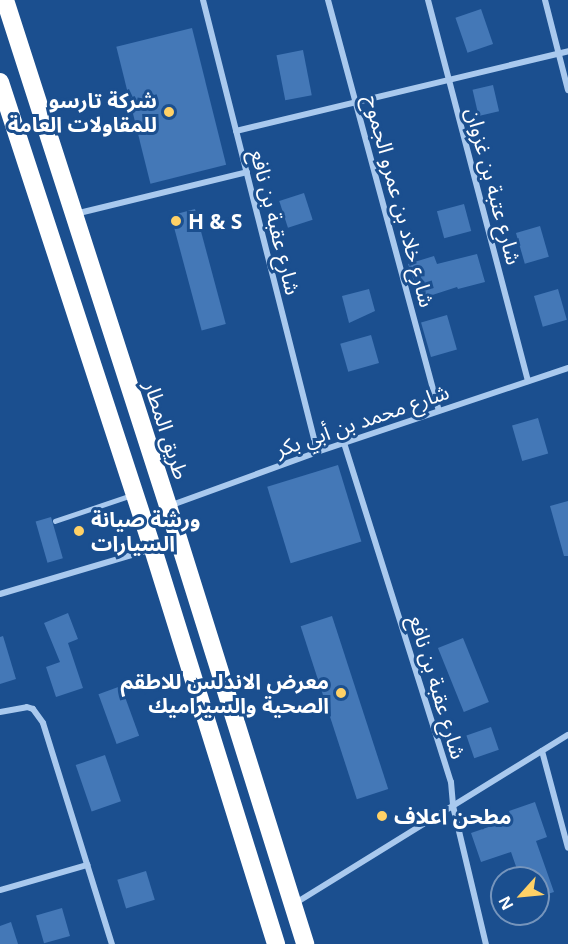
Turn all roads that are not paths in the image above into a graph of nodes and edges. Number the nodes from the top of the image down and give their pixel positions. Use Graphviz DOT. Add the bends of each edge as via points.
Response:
graph roads {
  1 [pos="5,0"];
  2 [pos="203,0"];
  3 [pos="328,0"];
  4 [pos="428,0"];
  5 [pos="545,0"];
  6 [pos="568,51"];
  7 [pos="558,53"];
  8 [pos="449,80"];
  9 [pos="0,82"];
  10 [pos="568,90"];
  11 [pos="356,102"];
  12 [pos="236,131"];
  13 [pos="247,172"];
  14 [pos="72,215"];
  15 [pos="568,368"];
  16 [pos="528,381"];
  17 [pos="439,410"];
  18 [pos="344,443"];
  19 [pos="317,452"];
  20 [pos="135,494"];
  21 [pos="168,506"];
  22 [pos="55,521"];
  23 [pos="153,549"];
  24 [pos="0,594"];
  25 [pos="0,712"];
  26 [pos="568,735"];
  27 [pos="542,751"];
  28 [pos="453,806"];
  29 [pos="568,848"];
  30 [pos="87,865"];
  31 [pos="0,890"];
  32 [pos="293,905"];
  33 [pos="112,944"];
  34 [pos="276,944"];
  35 [pos="305,944"];
  36 [pos="486,944"];
  1 -- 14 [label="highway, طريق المطار"];
  2 -- 12 [label="street, شارع عقبة بن نافع"];
  3 -- 11 [label="street, شارع خلاد بن عمرو الجموح"];
  4 -- 8 [label="street, شارع عتبة بن غزوان"];
  5 -- 7 [label="street"];
  6 -- 7 [label="street"];
  7 -- 8 [label="street"];
  7 -- 10 [label="street"];
  8 -- 11 [label="street"];
  8 -- 16 [label="street, شارع عتبة بن غزوان"];
  9 -- 20 [label="highway"];
  11 -- 12 [label="street"];
  11 -- 17 [label="street, شارع خلاد بن عمرو الجموح"];
  12 -- 13 [label="street, شارع عقبة بن نافع"];
  13 -- 14 [label="street"];
  13 -- 19 [label="street, شارع عقبة بن نافع"];
  14 -- 21 [label="highway, طريق المطار"];
  15 -- 16 [label="street, شارع محمد بن أبي بكر"];
  16 -- 17 [label="street, شارع محمد بن أبي بكر"];
  17 -- 18 [label="street, شارع محمد بن أبي بكر"];
  18 -- 19 [label="street, شارع محمد بن أبي بكر"];
  18 -- 28 [label="street, شارع عقبة بن نافع" via="451,782"];
  19 -- 21 [label="street, شارع محمد بن أبي بكر"];
  20 -- 22 [label="lane"];
  20 -- 23 [label="highway"];
  21 -- 32 [label="highway, طريق المطار"];
  23 -- 24 [label="street"];
  23 -- 34 [label="highway"];
  25 -- 30 [label="street" via="27,707 39,715"];
  26 -- 27 [label="street"];
  27 -- 28 [label="street"];
  27 -- 29 [label="street"];
  28 -- 32 [label="street"];
  28 -- 36 [label="street, شارع عقبة بن نافع"];
  30 -- 31 [label="street"];
  30 -- 33 [label="street"];
  32 -- 35 [label="highway, طريق المطار"];
}
